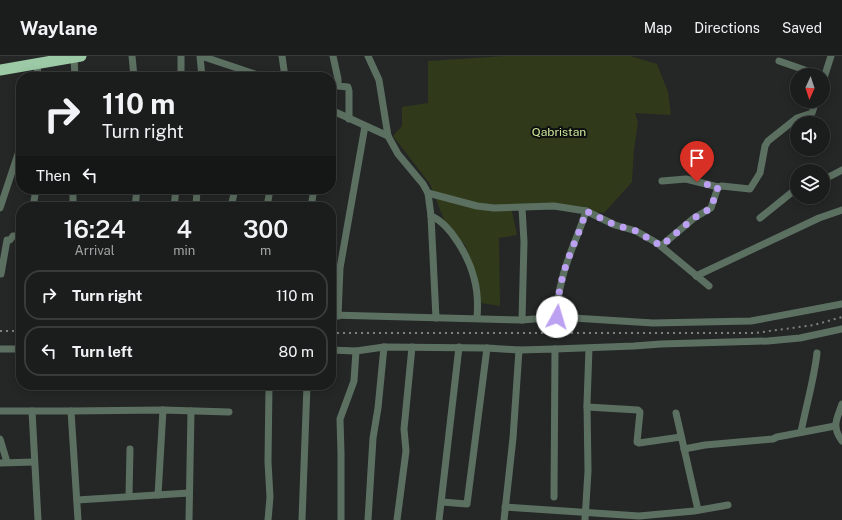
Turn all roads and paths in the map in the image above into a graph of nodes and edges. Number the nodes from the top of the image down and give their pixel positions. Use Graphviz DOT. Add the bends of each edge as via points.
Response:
graph roads {
  1 [pos="132,56"];
  2 [pos="181,56"];
  3 [pos="201,56"];
  4 [pos="282,56"];
  5 [pos="333,56"];
  6 [pos="368,56"];
  7 [pos="831,56"];
  8 [pos="78,57"];
  9 [pos="779,61"];
  10 [pos="37,64"];
  11 [pos="799,68"];
  12 [pos="827,68"];
  13 [pos="0,70"];
  14 [pos="38,72"];
  15 [pos="76,72"];
  16 [pos="134,72"];
  17 [pos="181,72"];
  18 [pos="202,72"];
  19 [pos="244,72"];
  20 [pos="284,72"];
  21 [pos="813,108"];
  22 [pos="336,112"];
  23 [pos="349,119"];
  24 [pos="364,126"];
  25 [pos="388,136"];
  26 [pos="16,160"];
  27 [pos="842,170"];
  28 [pos="830,176"];
  29 [pos="662,181"];
  30 [pos="718,187"];
  31 [pos="428,193"];
  32 [pos="790,194"];
  33 [pos="0,208"];
  34 [pos="522,208"];
  35 [pos="842,210"];
  36 [pos="586,211"];
  37 [pos="431,216"];
  38 [pos="760,218"];
  39 [pos="16,236"];
  40 [pos="3,239"];
  41 [pos="661,246"];
  42 [pos="1,274"];
  43 [pos="696,276"];
  44 [pos="709,286"];
  45 [pos="336,300"];
  46 [pos="842,304"];
  47 [pos="336,316"];
  48 [pos="557,317"];
  49 [pos="436,318"];
  50 [pos="477,318"];
  51 [pos="522,320"];
  52 [pos="842,329"];
  53 [pos="384,347"];
  54 [pos="412,347"];
  55 [pos="459,347"];
  56 [pos="487,348"];
  57 [pos="589,348"];
  58 [pos="0,349"];
  59 [pos="16,349"];
  60 [pos="555,349"];
  61 [pos="336,350"];
  62 [pos="519,350"];
  63 [pos="356,351"];
  64 [pos="817,353"];
  65 [pos="269,390"];
  66 [pos="307,390"];
  67 [pos="842,404"];
  68 [pos="587,407"];
  69 [pos="162,410"];
  70 [pos="0,411"];
  71 [pos="32,411"];
  72 [pos="72,411"];
  73 [pos="191,411"];
  74 [pos="229,412"];
  75 [pos="676,413"];
  76 [pos="835,426"];
  77 [pos="801,432"];
  78 [pos="680,437"];
  79 [pos="0,439"];
  80 [pos="842,441"];
  81 [pos="130,449"];
  82 [pos="684,449"];
  83 [pos="34,462"];
  84 [pos="3,463"];
  85 [pos="190,494"];
  86 [pos="158,495"];
  87 [pos="129,496"];
  88 [pos="554,497"];
  89 [pos="77,500"];
  90 [pos="442,502"];
  91 [pos="728,505"];
  92 [pos="505,508"];
  93 [pos="698,510"];
  94 [pos="586,516"];
  95 [pos="631,518"];
  96 [pos="38,520"];
  97 [pos="78,520"];
  98 [pos="189,520"];
  99 [pos="268,520"];
  100 [pos="302,520"];
  101 [pos="341,520"];
  102 [pos="368,520"];
  103 [pos="397,520"];
  104 [pos="439,520"];
  105 [pos="504,520"];
  1 -- 16 [label="street"];
  2 -- 17 [label="street"];
  3 -- 18 [label="street"];
  3 -- 19 [label="street"];
  4 -- 20 [label="street"];
  5 -- 23 [label="street" via="338,86 348,87"];
  6 -- 25 [label="street" via="379,80"];
  7 -- 12 [label="street"];
  8 -- 10 [label="highway"];
  8 -- 15 [label="street"];
  9 -- 11 [label="street"];
  10 -- 13 [label="highway"];
  10 -- 14 [label="street"];
  21 -- 30 [label="street" via="812,112 797,118 768,141 760,173 750,189"];
  22 -- 23 [label="street"];
  23 -- 24 [label="street"];
  24 -- 25 [label="street"];
  24 -- 45 [label="street"];
  25 -- 31 [label="street" via="398,154"];
  26 -- 33 [label="street"];
  27 -- 28 [label="street"];
  29 -- 30 [label="street" via="686,179"];
  30 -- 41 [label="street" via="711,208 694,218"];
  31 -- 34 [label="street" via="477,206"];
  31 -- 37 [label="street"];
  32 -- 38 [label="street"];
  34 -- 36 [label="street" via="554,206"];
  34 -- 51 [label="street"];
  35 -- 43 [label="street" via="819,218"];
  36 -- 41 [label="street" via="615,225 636,231"];
  36 -- 48 [label="street" via="560,284"];
  37 -- 49 [label="street"];
  37 -- 50 [label="street" via="438,218 451,232 466,256 478,300"];
  39 -- 40 [label="street" via="10,240"];
  40 -- 42 [label="street"];
  41 -- 43 [label="street"];
  43 -- 44 [label="street"];
  46 -- 48 [label="street" via="751,321 653,323"];
  47 -- 49 [label="street"];
  48 -- 51 [label="street"];
  49 -- 50 [label="street"];
  50 -- 51 [label="street"];
  52 -- 57 [label="street" via="800,338 768,341"];
  53 -- 54 [label="street"];
  53 -- 63 [label="street"];
  53 -- 102 [label="street" via="373,438"];
  54 -- 55 [label="street"];
  54 -- 103 [label="street" via="404,429 406,451"];
  55 -- 56 [label="street"];
  55 -- 90 [label="street"];
  56 -- 62 [label="street"];
  56 -- 90 [label="street" via="467,504"];
  57 -- 60 [label="street"];
  57 -- 68 [label="street"];
  58 -- 59 [label="street"];
  60 -- 62 [label="street"];
  60 -- 88 [label="street"];
  61 -- 63 [label="street"];
  62 -- 92 [label="street" via="514,438"];
  63 -- 101 [label="street" via="354,381 340,419"];
  64 -- 77 [label="street"];
  65 -- 99 [label="street"];
  66 -- 100 [label="street"];
  67 -- 76 [label="street"];
  68 -- 78 [label="street" via="638,410 639,443"];
  68 -- 94 [label="street"];
  69 -- 72 [label="street"];
  69 -- 73 [label="street"];
  69 -- 86 [label="street"];
  70 -- 71 [label="street"];
  71 -- 72 [label="street"];
  71 -- 83 [label="street"];
  72 -- 89 [label="street"];
  73 -- 74 [label="street"];
  73 -- 85 [label="street"];
  75 -- 78 [label="street"];
  76 -- 77 [label="street"];
  76 -- 80 [label="street"];
  77 -- 82 [label="street" via="773,439 705,444"];
  78 -- 82 [label="street"];
  79 -- 84 [label="street"];
  81 -- 87 [label="street"];
  82 -- 93 [label="street"];
  83 -- 84 [label="street"];
  83 -- 96 [label="street"];
  85 -- 86 [label="street"];
  85 -- 98 [label="street"];
  86 -- 87 [label="street"];
  87 -- 89 [label="street"];
  89 -- 97 [label="street"];
  90 -- 104 [label="street"];
  91 -- 93 [label="street"];
  92 -- 94 [label="street"];
  92 -- 105 [label="street"];
  93 -- 95 [label="street"];
  94 -- 95 [label="street"];
}
